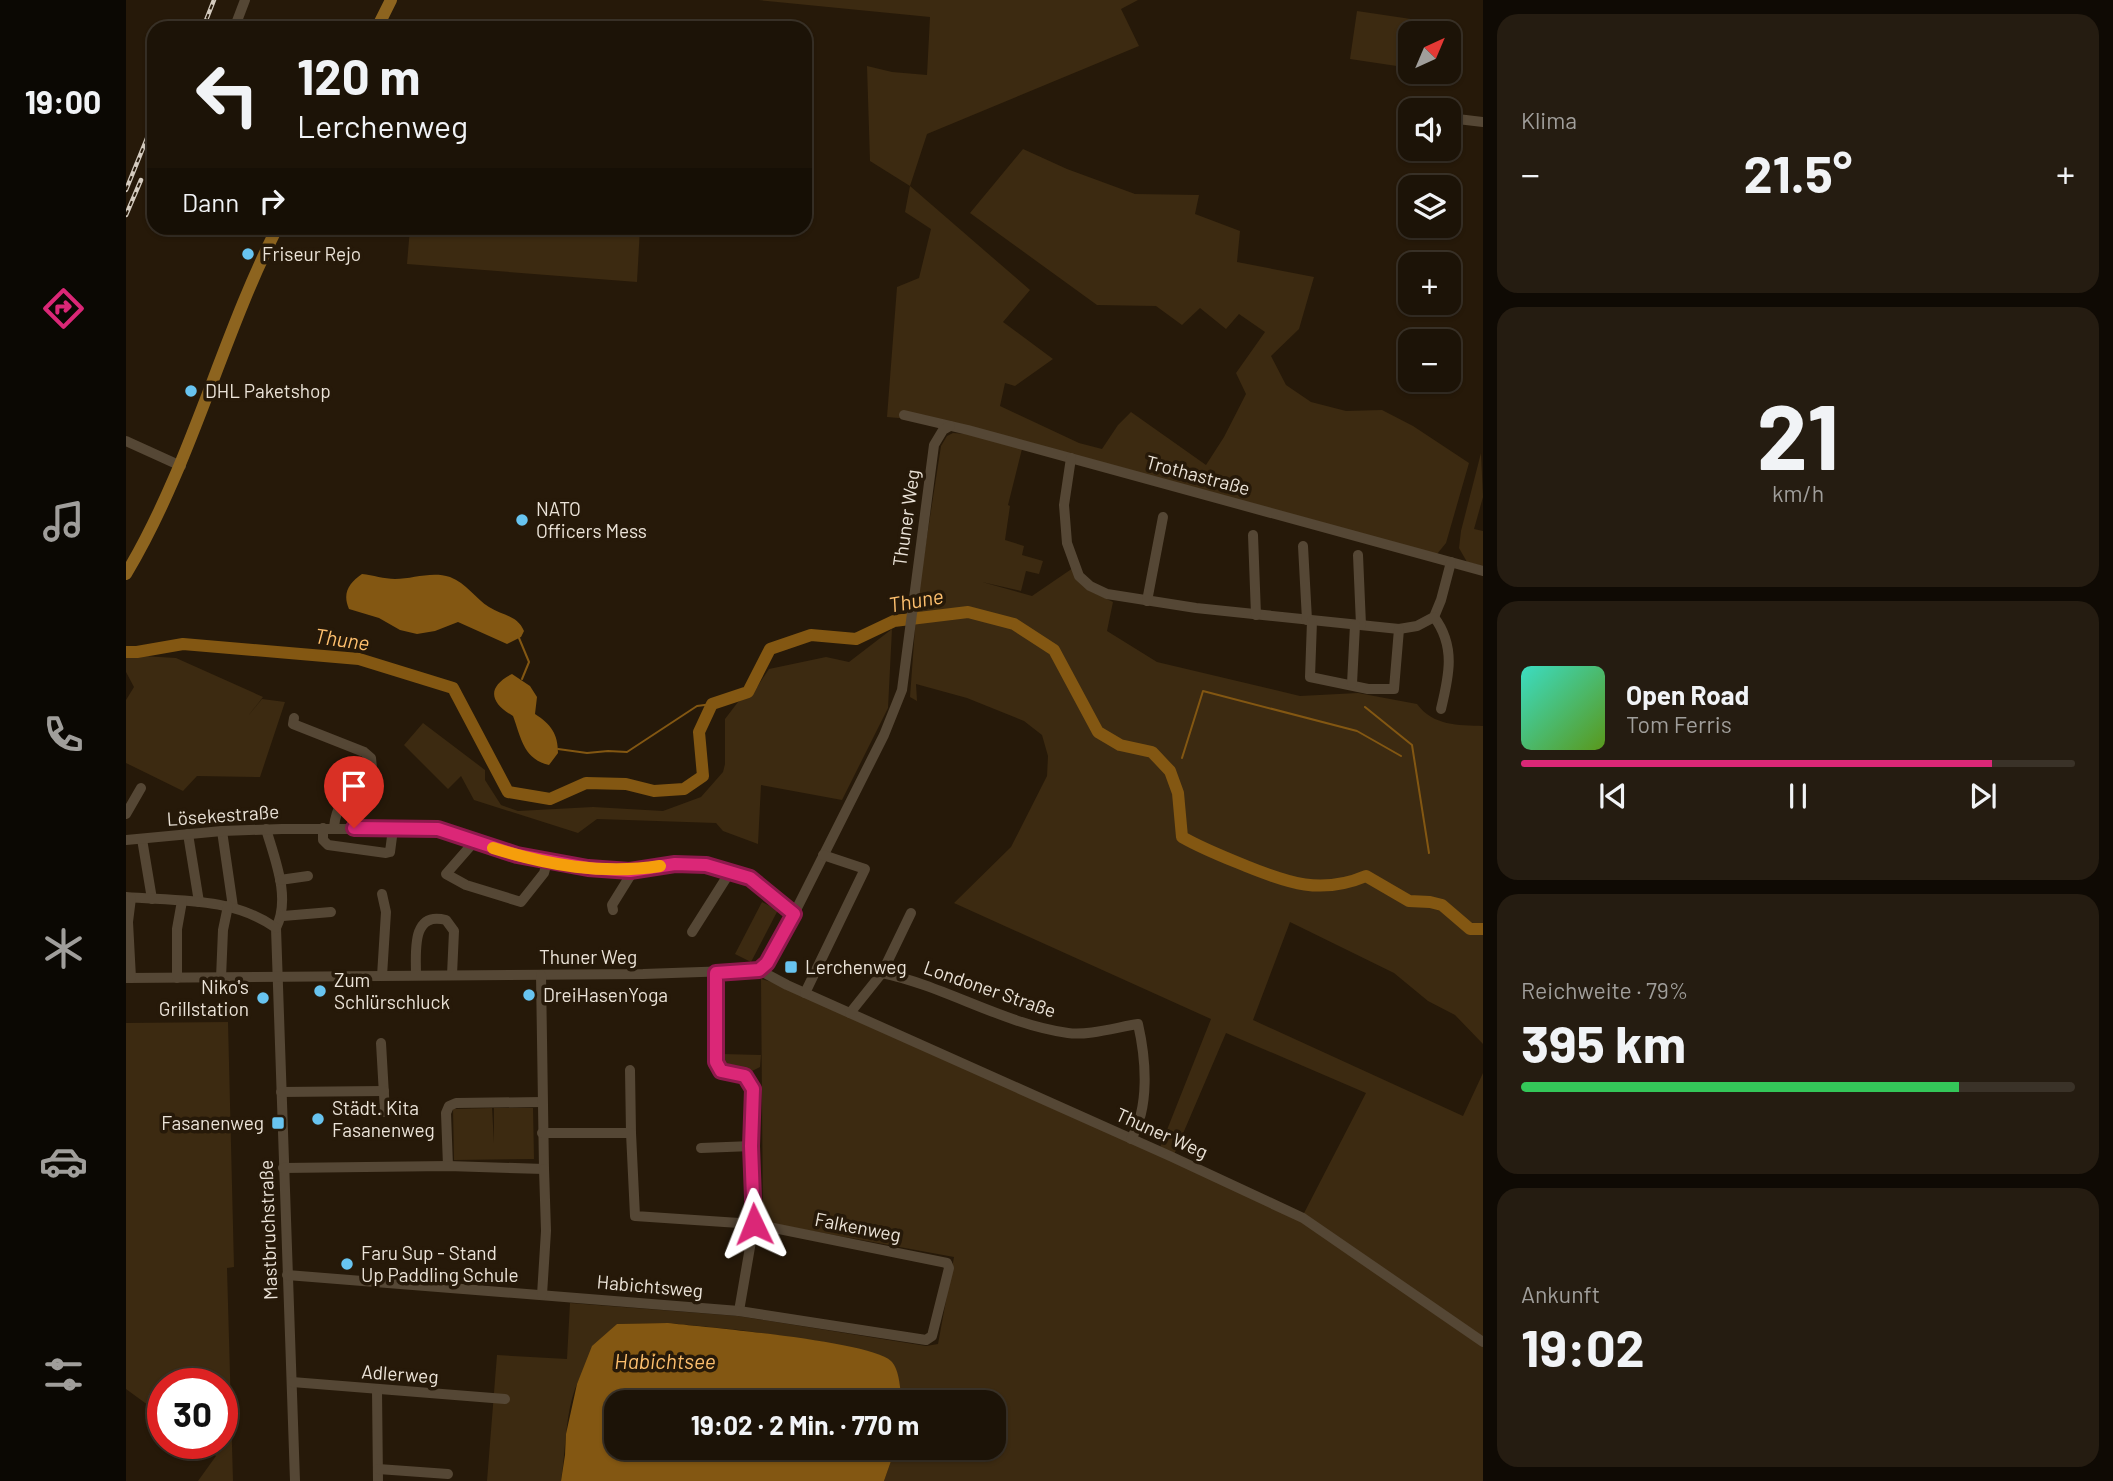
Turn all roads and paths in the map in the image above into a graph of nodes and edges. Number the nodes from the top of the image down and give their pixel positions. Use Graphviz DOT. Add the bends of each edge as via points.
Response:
graph roads {
  1 [pos="245,0"];
  2 [pos="391,0"];
  3 [pos="237,21"];
  4 [pos="380,21"];
  5 [pos="1461,119"];
  6 [pos="1483,122"];
  7 [pos="274,235"];
  8 [pos="904,415"];
  9 [pos="950,426"];
  10 [pos="126,441"];
  11 [pos="1071,458"];
  12 [pos="181,466"];
  13 [pos="1163,517"];
  14 [pos="1253,535"];
  15 [pos="1303,546"];
  16 [pos="1358,555"];
  17 [pos="1451,562"];
  18 [pos="1483,570"];
  19 [pos="126,574"];
  20 [pos="1147,600"];
  21 [pos="1256,615"];
  22 [pos="1434,617"];
  23 [pos="1310,621"];
  24 [pos="1358,625"];
  25 [pos="1399,629"];
  26 [pos="1352,684"];
  27 [pos="1441,709"];
  28 [pos="292,724"];
  29 [pos="141,788"];
  30 [pos="126,814"];
  31 [pos="334,827"];
  32 [pos="323,828"];
  33 [pos="266,829"];
  34 [pos="393,829"];
  35 [pos="222,831"];
  36 [pos="188,834"];
  37 [pos="142,839"];
  38 [pos="126,840"];
  39 [pos="474,842"];
  40 [pos="823,855"];
  41 [pos="547,863"];
  42 [pos="630,871"];
  43 [pos="730,872"];
  44 [pos="308,876"];
  45 [pos="280,880"];
  46 [pos="382,894"];
  47 [pos="129,897"];
  48 [pos="152,899"];
  49 [pos="182,901"];
  50 [pos="199,902"];
  51 [pos="231,906"];
  52 [pos="613,910"];
  53 [pos="331,912"];
  54 [pos="911,913"];
  55 [pos="794,914"];
  56 [pos="283,916"];
  57 [pos="276,928"];
  58 [pos="692,932"];
  59 [pos="759,970"];
  60 [pos="716,973"];
  61 [pos="881,973"];
  62 [pos="416,975"];
  63 [pos="452,975"];
  64 [pos="541,975"];
  65 [pos="382,976"];
  66 [pos="278,977"];
  67 [pos="129,978"];
  68 [pos="177,978"];
  69 [pos="221,978"];
  70 [pos="805,993"];
  71 [pos="850,1013"];
  72 [pos="382,1043"];
  73 [pos="630,1070"];
  74 [pos="384,1091"];
  75 [pos="281,1092"];
  76 [pos="542,1102"];
  77 [pos="385,1112"];
  78 [pos="542,1133"];
  79 [pos="631,1133"];
  80 [pos="1131,1139"];
  81 [pos="751,1146"];
  82 [pos="701,1148"];
  83 [pos="448,1166"];
  84 [pos="283,1168"];
  85 [pos="544,1169"];
  86 [pos="754,1224"];
  87 [pos="947,1263"];
  88 [pos="287,1275"];
  89 [pos="542,1295"];
  90 [pos="739,1311"];
  91 [pos="1483,1342"];
  92 [pos="292,1382"];
  93 [pos="377,1390"];
  94 [pos="505,1399"];
  95 [pos="378,1469"];
  96 [pos="448,1475"];
  97 [pos="295,1481"];
  98 [pos="378,1481"];
  1 -- 3 [label="street"];
  2 -- 4 [label="main road"];
  5 -- 6 [label="street"];
  7 -- 12 [label="main road" via="234,321"];
  8 -- 9 [label="street, Trothastraße"];
  9 -- 11 [label="street, Trothastraße"];
  9 -- 40 [label="street, Thuner Weg" via="934,444 902,690"];
  10 -- 12 [label="street"];
  11 -- 17 [label="street, Trothastraße"];
  11 -- 20 [label="street" via="1064,505 1067,543 1079,576 1107,594"];
  12 -- 19 [label="main road"];
  13 -- 20 [label="street"];
  14 -- 21 [label="street"];
  15 -- 23 [label="street"];
  16 -- 24 [label="street"];
  17 -- 18 [label="street, Trothastraße"];
  17 -- 22 [label="street"];
  20 -- 21 [label="street"];
  21 -- 23 [label="street"];
  22 -- 25 [label="street"];
  22 -- 27 [label="street" via="1450,652"];
  23 -- 24 [label="street"];
  23 -- 26 [label="street" via="1310,677"];
  24 -- 25 [label="street"];
  24 -- 26 [label="street"];
  25 -- 26 [label="street" via="1394,689"];
  28 -- 31 [label="street" via="371,758 372,768 336,811"];
  29 -- 30 [label="street"];
  31 -- 32 [label="street, Lösekestraße"];
  31 -- 34 [label="street, Lösekestraße"];
  32 -- 33 [label="street, Lösekestraße"];
  32 -- 34 [label="street" via="328,845 386,853 392,846"];
  33 -- 35 [label="street, Lösekestraße"];
  33 -- 45 [label="street"];
  34 -- 39 [label="street, Lösekestraße" via="438,829"];
  35 -- 36 [label="street, Lösekestraße"];
  35 -- 51 [label="street"];
  36 -- 37 [label="street, Lösekestraße"];
  36 -- 50 [label="street"];
  37 -- 38 [label="street, Lösekestraße"];
  37 -- 48 [label="street"];
  39 -- 41 [label="street, Lösekestraße"];
  39 -- 41 [label="street" via="446,874 521,902"];
  40 -- 55 [label="street, Thuner Weg"];
  40 -- 70 [label="street" via="865,869"];
  41 -- 42 [label="street, Lösekestraße"];
  42 -- 43 [label="street, Lösekestraße" via="675,864"];
  42 -- 52 [label="street"];
  43 -- 55 [label="street, Lösekestraße" via="750,878"];
  43 -- 58 [label="street"];
  44 -- 45 [label="street"];
  45 -- 56 [label="street"];
  46 -- 65 [label="street" via="386,912"];
  47 -- 48 [label="street"];
  47 -- 67 [label="street"];
  48 -- 49 [label="street"];
  49 -- 50 [label="street"];
  49 -- 68 [label="street"];
  50 -- 51 [label="street"];
  51 -- 57 [label="street"];
  51 -- 69 [label="street" via="223,930"];
  53 -- 56 [label="street"];
  54 -- 61 [label="street"];
  55 -- 59 [label="street, Thuner Weg"];
  56 -- 57 [label="street"];
  57 -- 66 [label="street, Mastbruchstraße"];
  59 -- 60 [label="street, Thuner Weg"];
  59 -- 70 [label="street, Thuner Weg"];
  60 -- 64 [label="street, Thuner Weg"];
  60 -- 81 [label="street" via="716,1062 721,1071 745,1076 753,1089"];
  61 -- 71 [label="street"];
  61 -- 80 [label="street, Londoner Straße" via="1070,1034 1138,1024 1146,1069 1138,1127"];
  62 -- 63 [label="street, Thuner Weg"];
  62 -- 63 [label="street" via="418,935 429,918 446,920 454,931"];
  62 -- 65 [label="street, Thuner Weg"];
  63 -- 64 [label="street, Thuner Weg"];
  64 -- 76 [label="street"];
  65 -- 66 [label="street, Thuner Weg"];
  66 -- 69 [label="street, Thuner Weg"];
  66 -- 75 [label="street, Mastbruchstraße"];
  67 -- 68 [label="street, Thuner Weg"];
  68 -- 69 [label="street, Thuner Weg"];
  70 -- 71 [label="street, Thuner Weg"];
  71 -- 80 [label="street, Thuner Weg"];
  72 -- 74 [label="street"];
  73 -- 79 [label="street, Falkenweg"];
  74 -- 75 [label="street"];
  74 -- 77 [label="street"];
  75 -- 84 [label="street, Mastbruchstraße"];
  76 -- 78 [label="street"];
  76 -- 83 [label="street" via="449,1106"];
  78 -- 79 [label="street"];
  78 -- 85 [label="street"];
  79 -- 86 [label="street, Falkenweg" via="635,1216"];
  80 -- 91 [label="street, Thuner Weg" via="1303,1217"];
  81 -- 82 [label="street"];
  81 -- 86 [label="street"];
  83 -- 84 [label="street"];
  83 -- 85 [label="street"];
  84 -- 88 [label="street, Mastbruchstraße"];
  85 -- 89 [label="street"];
  86 -- 87 [label="street, Falkenweg"];
  86 -- 90 [label="street"];
  87 -- 90 [label="street, Habichtsweg" via="933,1336 926,1340"];
  88 -- 89 [label="street, Habichtsweg"];
  88 -- 92 [label="street, Mastbruchstraße"];
  89 -- 90 [label="street, Habichtsweg"];
  92 -- 93 [label="street, Adlerweg"];
  92 -- 97 [label="street, Mastbruchstraße"];
  93 -- 94 [label="street, Adlerweg"];
  93 -- 95 [label="street"];
  95 -- 96 [label="street"];
  95 -- 98 [label="street"];
}
